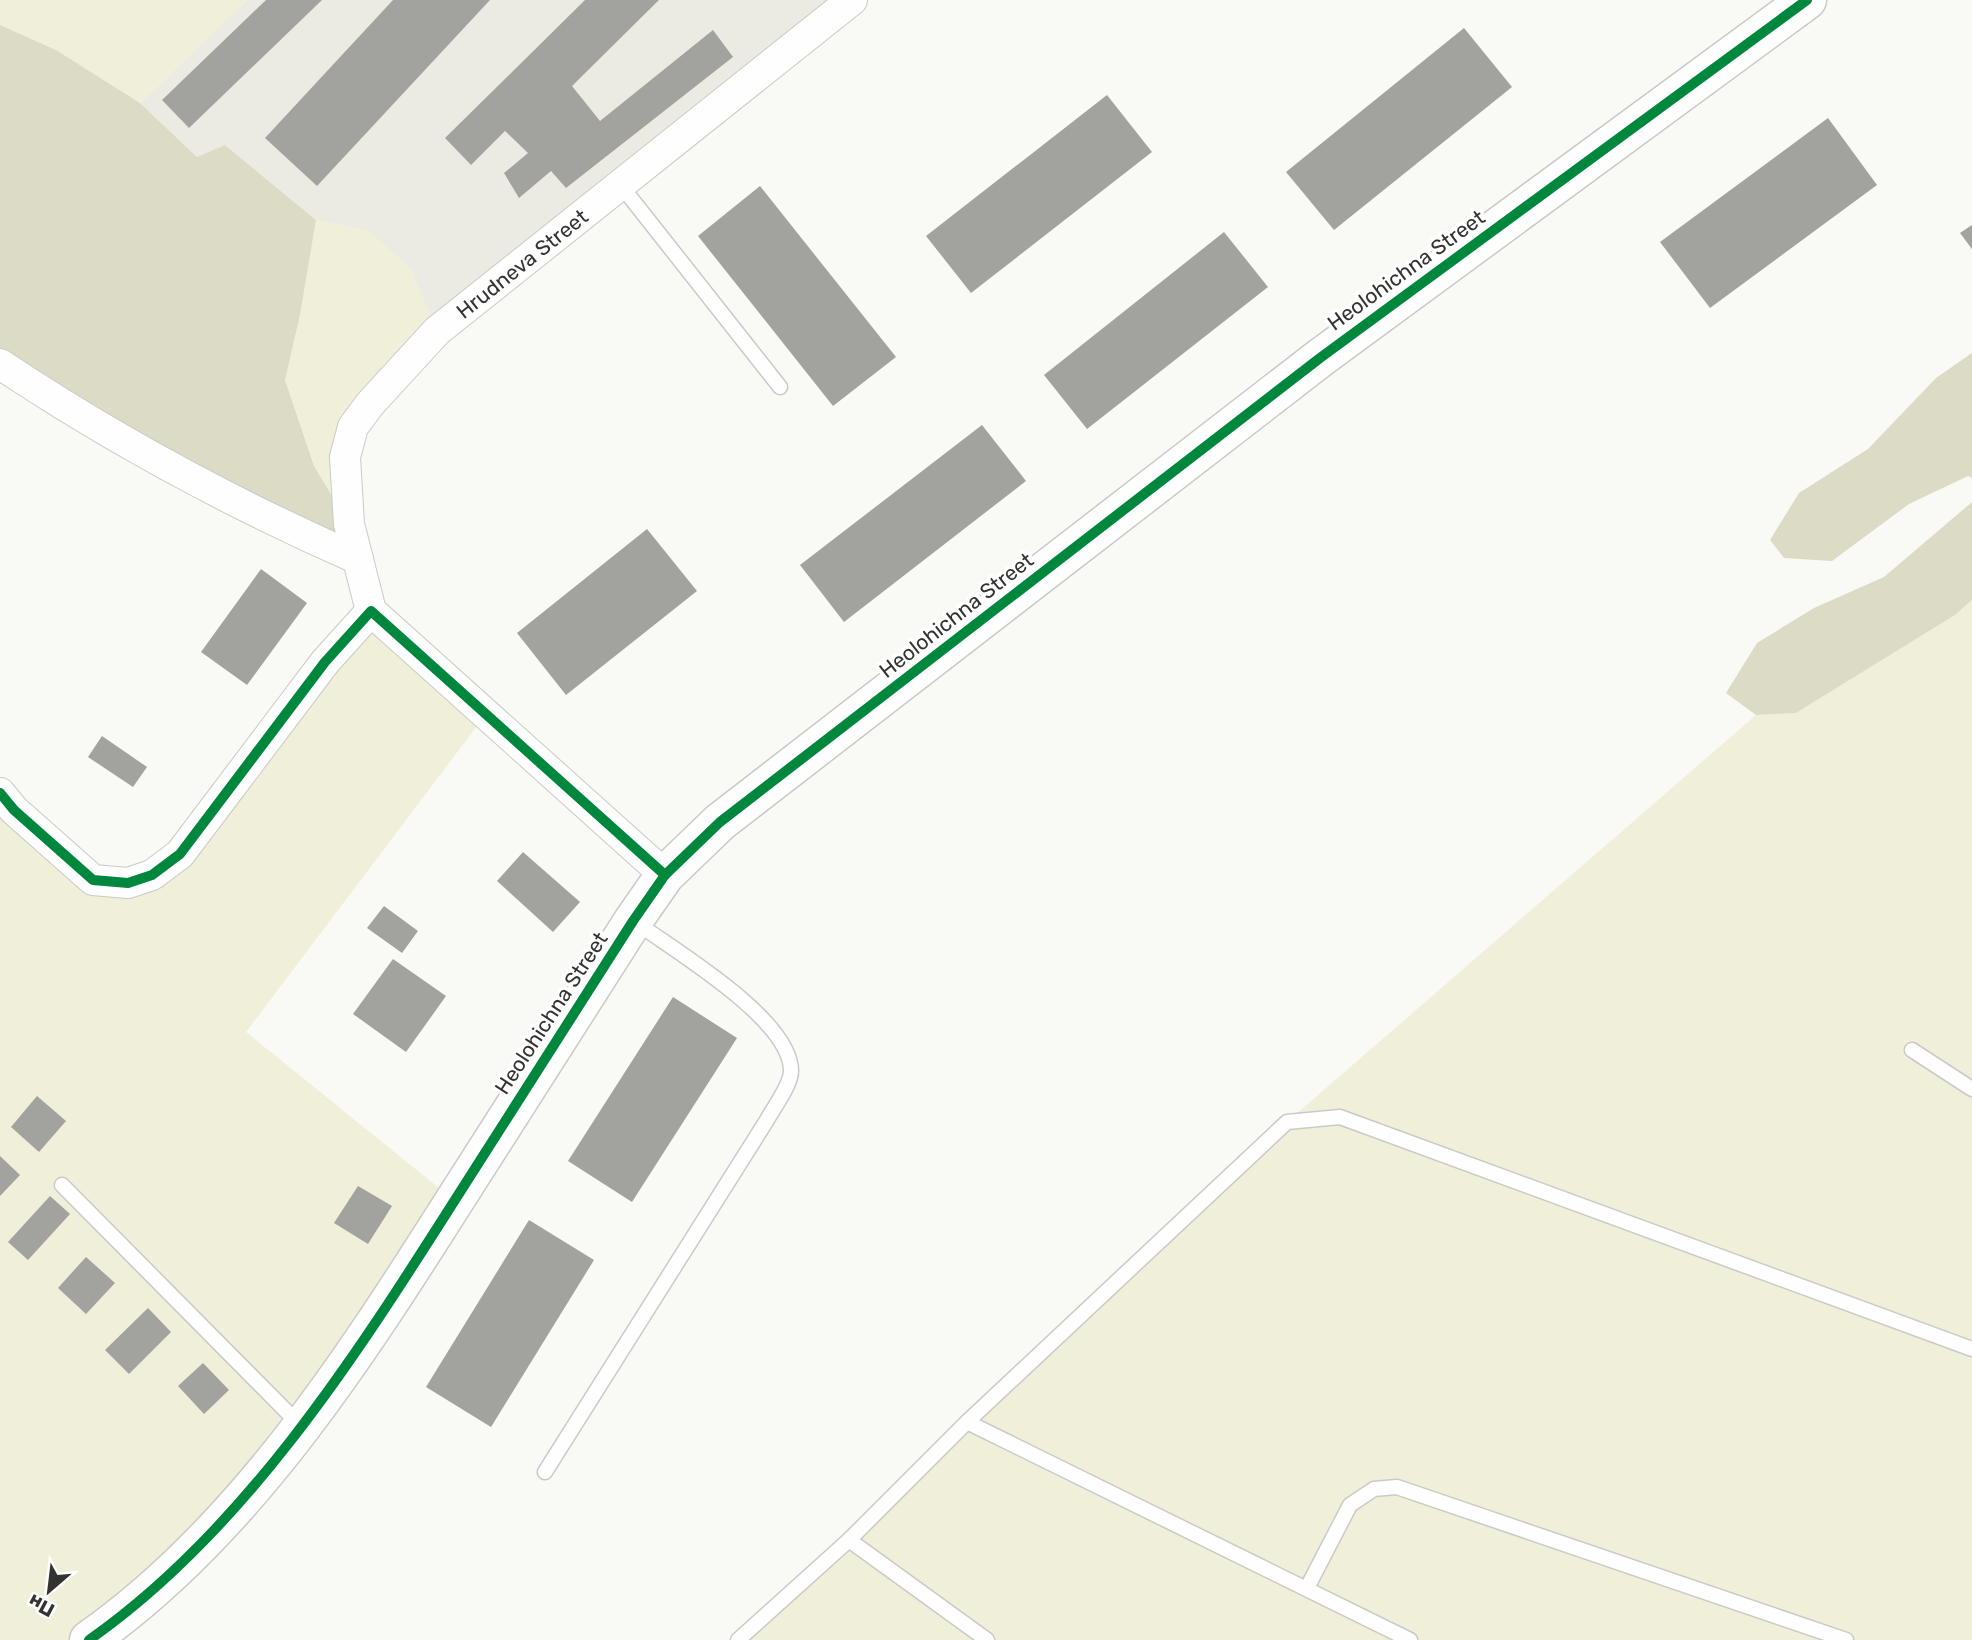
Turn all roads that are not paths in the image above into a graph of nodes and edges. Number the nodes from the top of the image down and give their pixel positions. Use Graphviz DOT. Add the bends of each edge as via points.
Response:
graph roads {
  1 [pos="852,0"];
  2 [pos="1807,0"];
  3 [pos="619,183"];
  4 [pos="0,364"];
  5 [pos="780,387"];
  6 [pos="358,559"];
  7 [pos="371,611"];
  8 [pos="0,793"];
  9 [pos="665,875"];
  10 [pos="633,921"];
  11 [pos="1912,1050"];
  12 [pos="1972,1089"];
  13 [pos="62,1185"];
  14 [pos="1972,1349"];
  15 [pos="967,1422"];
  16 [pos="300,1425"];
  17 [pos="545,1472"];
  18 [pos="849,1540"];
  19 [pos="1307,1588"];
  20 [pos="89,1640"];
  21 [pos="738,1640"];
  22 [pos="986,1640"];
  23 [pos="1410,1640"];
  24 [pos="1846,1640"];
  1 -- 3 [label="street, Hrudneva Street"];
  2 -- 9 [label="street, Heolohichna Street" via="1320,358 720,822"];
  3 -- 5 [label="lane"];
  3 -- 6 [label="street, Hrudneva Street" via="437,331 353,427 345,457 349,524"];
  4 -- 6 [label="street" via="148,455 269,520"];
  6 -- 7 [label="street, Hrudneva Street"];
  7 -- 8 [label="street" via="325,662 180,854 152,875 128,883 93,880"];
  7 -- 9 [label="street"];
  9 -- 10 [label="street, Heolohichna Street"];
  10 -- 16 [label="street, Heolohichna Street" via="379,1319"];
  10 -- 17 [label="lane" via="753,1007 788,1049 792,1074"];
  11 -- 12 [label="lane"];
  13 -- 16 [label="lane"];
  14 -- 15 [label="lane" via="1340,1117 1287,1122"];
  15 -- 18 [label="lane"];
  15 -- 19 [label="lane"];
  16 -- 20 [label="street, Heolohichna Street" via="220,1525 128,1612"];
  18 -- 21 [label="lane"];
  18 -- 22 [label="lane"];
  19 -- 23 [label="lane"];
  19 -- 24 [label="lane" via="1350,1505 1374,1489 1397,1487"];
}
